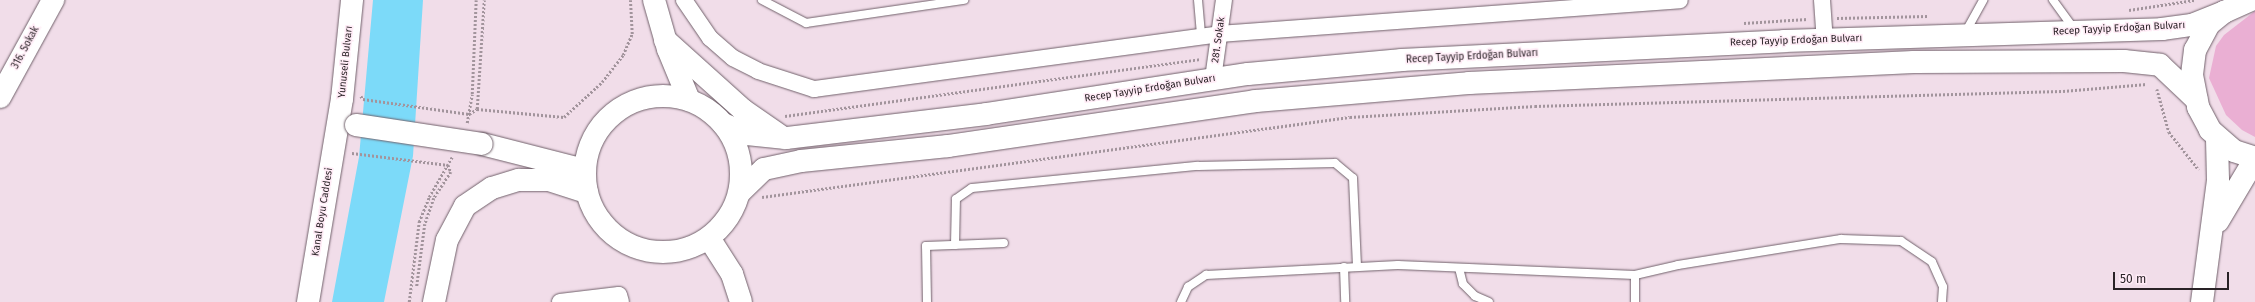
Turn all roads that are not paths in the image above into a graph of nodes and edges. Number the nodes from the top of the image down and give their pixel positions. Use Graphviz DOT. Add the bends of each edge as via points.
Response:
graph roads {
  1 [pos="53,0"];
  2 [pos="352,0"];
  3 [pos="654,0"];
  4 [pos="684,0"];
  5 [pos="762,0"];
  6 [pos="964,0"];
  7 [pos="1198,0"];
  8 [pos="1224,0"];
  9 [pos="1680,0"];
  10 [pos="1822,0"];
  11 [pos="1983,0"];
  12 [pos="2053,0"];
  13 [pos="2251,0"];
  14 [pos="2224,12"];
  15 [pos="2075,31"];
  16 [pos="1219,34"];
  17 [pos="1964,35"];
  18 [pos="1201,36"];
  19 [pos="666,40"];
  20 [pos="1825,40"];
  21 [pos="1213,79"];
  22 [pos="0,97"];
  23 [pos="2196,99"];
  24 [pos="689,100"];
  25 [pos="347,124"];
  26 [pos="724,124"];
  27 [pos="783,138"];
  28 [pos="2217,139"];
  29 [pos="2255,159"];
  30 [pos="584,170"];
  31 [pos="586,192"];
  32 [pos="747,195"];
  33 [pos="2211,234"];
  34 [pos="709,238"];
  35 [pos="1004,243"];
  36 [pos="955,245"];
  37 [pos="1357,266"];
  38 [pos="1344,267"];
  39 [pos="1459,268"];
  40 [pos="1635,275"];
  41 [pos="620,298"];
  42 [pos="308,302"];
  43 [pos="434,302"];
  44 [pos="560,302"];
  45 [pos="741,302"];
  46 [pos="927,302"];
  47 [pos="1181,302"];
  48 [pos="1345,302"];
  49 [pos="1489,302"];
  50 [pos="1635,302"];
  51 [pos="1942,302"];
  52 [pos="2202,302"];
  1 -- 22 [label="main road, 316. Sokak"];
  2 -- 25 [label="main road, Yunuseli Bulvarı"];
  3 -- 19 [label="main road"];
  4 -- 18 [label="street" via="710,38 733,58 758,71 814,89"];
  5 -- 6 [label="lane" via="806,23"];
  7 -- 18 [label="lane"];
  8 -- 16 [label="street, 281. Sokak"];
  9 -- 16 [label="street"];
  10 -- 20 [label="street"];
  11 -- 17 [label="lane"];
  12 -- 15 [label="lane"];
  13 -- 14 [label="main road"];
  14 -- 15 [label="main road, Recep Tayyip Erdoğan Bulvarı" via="2192,25"];
  14 -- 23 [label="main road" via="2209,24 2195,50 2192,75"];
  15 -- 17 [label="main road, Recep Tayyip Erdoğan Bulvarı"];
  16 -- 18 [label="street"];
  16 -- 21 [label="street, 281. Sokak"];
  17 -- 20 [label="main road, Recep Tayyip Erdoğan Bulvarı"];
  19 -- 24 [label="main road"];
  19 -- 27 [label="main road" via="743,110"];
  20 -- 21 [label="main road, Recep Tayyip Erdoğan Bulvarı" via="1402,60"];
  21 -- 27 [label="main road, Recep Tayyip Erdoğan Bulvarı" via="986,114"];
  23 -- 28 [label="main road" via="2202,118"];
  23 -- 32 [label="main road" via="2160,65 2124,61 1914,62 1445,84 1255,101 948,146 801,161 764,170"];
  24 -- 26 [label="main road, Recep Tayyip Erdoğan Bulvarı"];
  24 -- 30 [label="main road" via="650,97 618,110 597,132"];
  25 -- 30 [label="main road, bridge" via="482,144"];
  25 -- 42 [label="main road, Kanal Boyu Caddesi"];
  26 -- 27 [label="main road, Recep Tayyip Erdoğan Bulvarı" via="746,134"];
  26 -- 32 [label="main road" via="739,154"];
  28 -- 29 [label="main road" via="2234,151"];
  28 -- 33 [label="main road" via="2218,180"];
  29 -- 33 [label="main road" via="2239,181"];
  30 -- 31 [label="main road"];
  31 -- 34 [label="main road" via="600,221 624,242 639,249 671,252"];
  31 -- 43 [label="main road" via="549,180 519,180 492,188 465,206 446,240"];
  32 -- 34 [label="main road"];
  33 -- 52 [label="main road"];
  34 -- 45 [label="main road" via="732,274"];
  35 -- 36 [label="lane"];
  36 -- 37 [label="lane" via="956,199 972,188 1198,166 1335,163 1353,178"];
  36 -- 46 [label="lane" via="926,246"];
  37 -- 38 [label="lane"];
  37 -- 39 [label="lane"];
  38 -- 47 [label="lane" via="1206,275 1188,287"];
  38 -- 48 [label="lane"];
  39 -- 40 [label="lane"];
  39 -- 49 [label="lane" via="1463,284 1475,296"];
  40 -- 50 [label="lane"];
  40 -- 51 [label="lane" via="1678,265 1841,238 1901,241 1932,262 1943,287"];
  41 -- 44 [label="street"];
}
